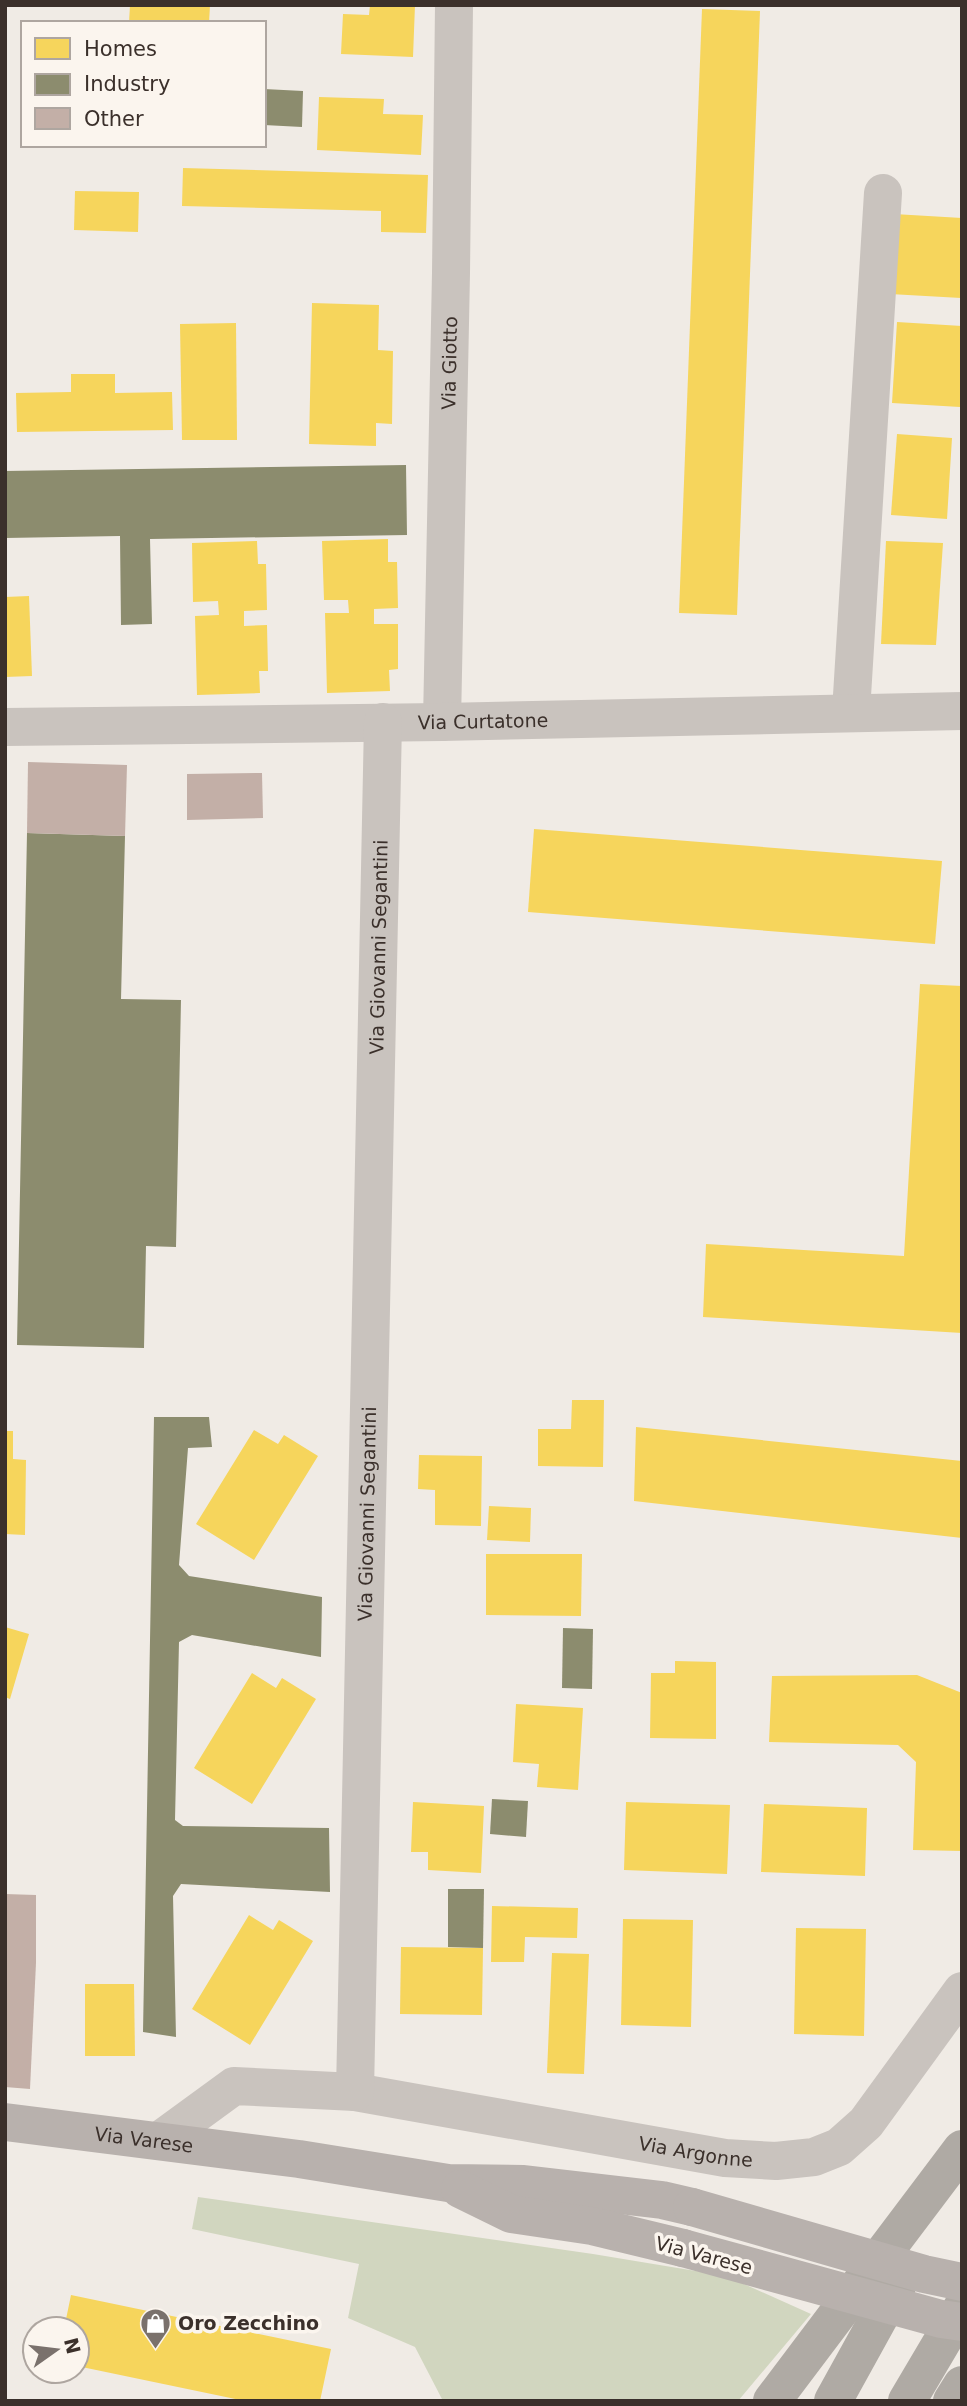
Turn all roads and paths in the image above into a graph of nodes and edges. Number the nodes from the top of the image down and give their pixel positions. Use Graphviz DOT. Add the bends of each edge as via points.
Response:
graph roads {
  1 [pos="454,5"];
  2 [pos="883,193"];
  3 [pos="962,711"];
  4 [pos="851,712"];
  5 [pos="383,722"];
  6 [pos="442,722"];
  7 [pos="5,727"];
  8 [pos="962,1991"];
  9 [pos="355,2092"];
  10 [pos="5,2122"];
  11 [pos="160,2140"];
  12 [pos="962,2149"];
  13 [pos="962,2167"];
  14 [pos="448,2183"];
  15 [pos="962,2282"];
  16 [pos="962,2308"];
  17 [pos="962,2322"];
  18 [pos="962,2385"];
  19 [pos="772,2401"];
  20 [pos="833,2401"];
  21 [pos="907,2401"];
  22 [pos="952,2401"];
  1 -- 6 [label="street, Via Giotto"];
  2 -- 4 [label="street"];
  3 -- 4 [label="street, Via Curtatone"];
  4 -- 6 [label="street, Via Curtatone"];
  5 -- 6 [label="street, Via Curtatone"];
  5 -- 7 [label="street, Via Curtatone"];
  5 -- 9 [label="street, Via Giovanni Segantini"];
  8 -- 9 [label="street, Via Argonne" via="866,2123 839,2147 814,2157 776,2161 725,2158"];
  9 -- 11 [label="street" via="234,2086"];
  10 -- 11 [label="main road, Via Varese"];
  11 -- 14 [label="main road, Via Varese"];
  12 -- 19 [label="highway"];
  13 -- 20 [label="highway"];
  14 -- 15 [label="main road, Via Varese, bridge" via="524,2184 662,2200"];
  14 -- 17 [label="main road, Via Varese, bridge" via="512,2214 592,2225"];
  16 -- 21 [label="highway"];
  18 -- 22 [label="highway"];
}
